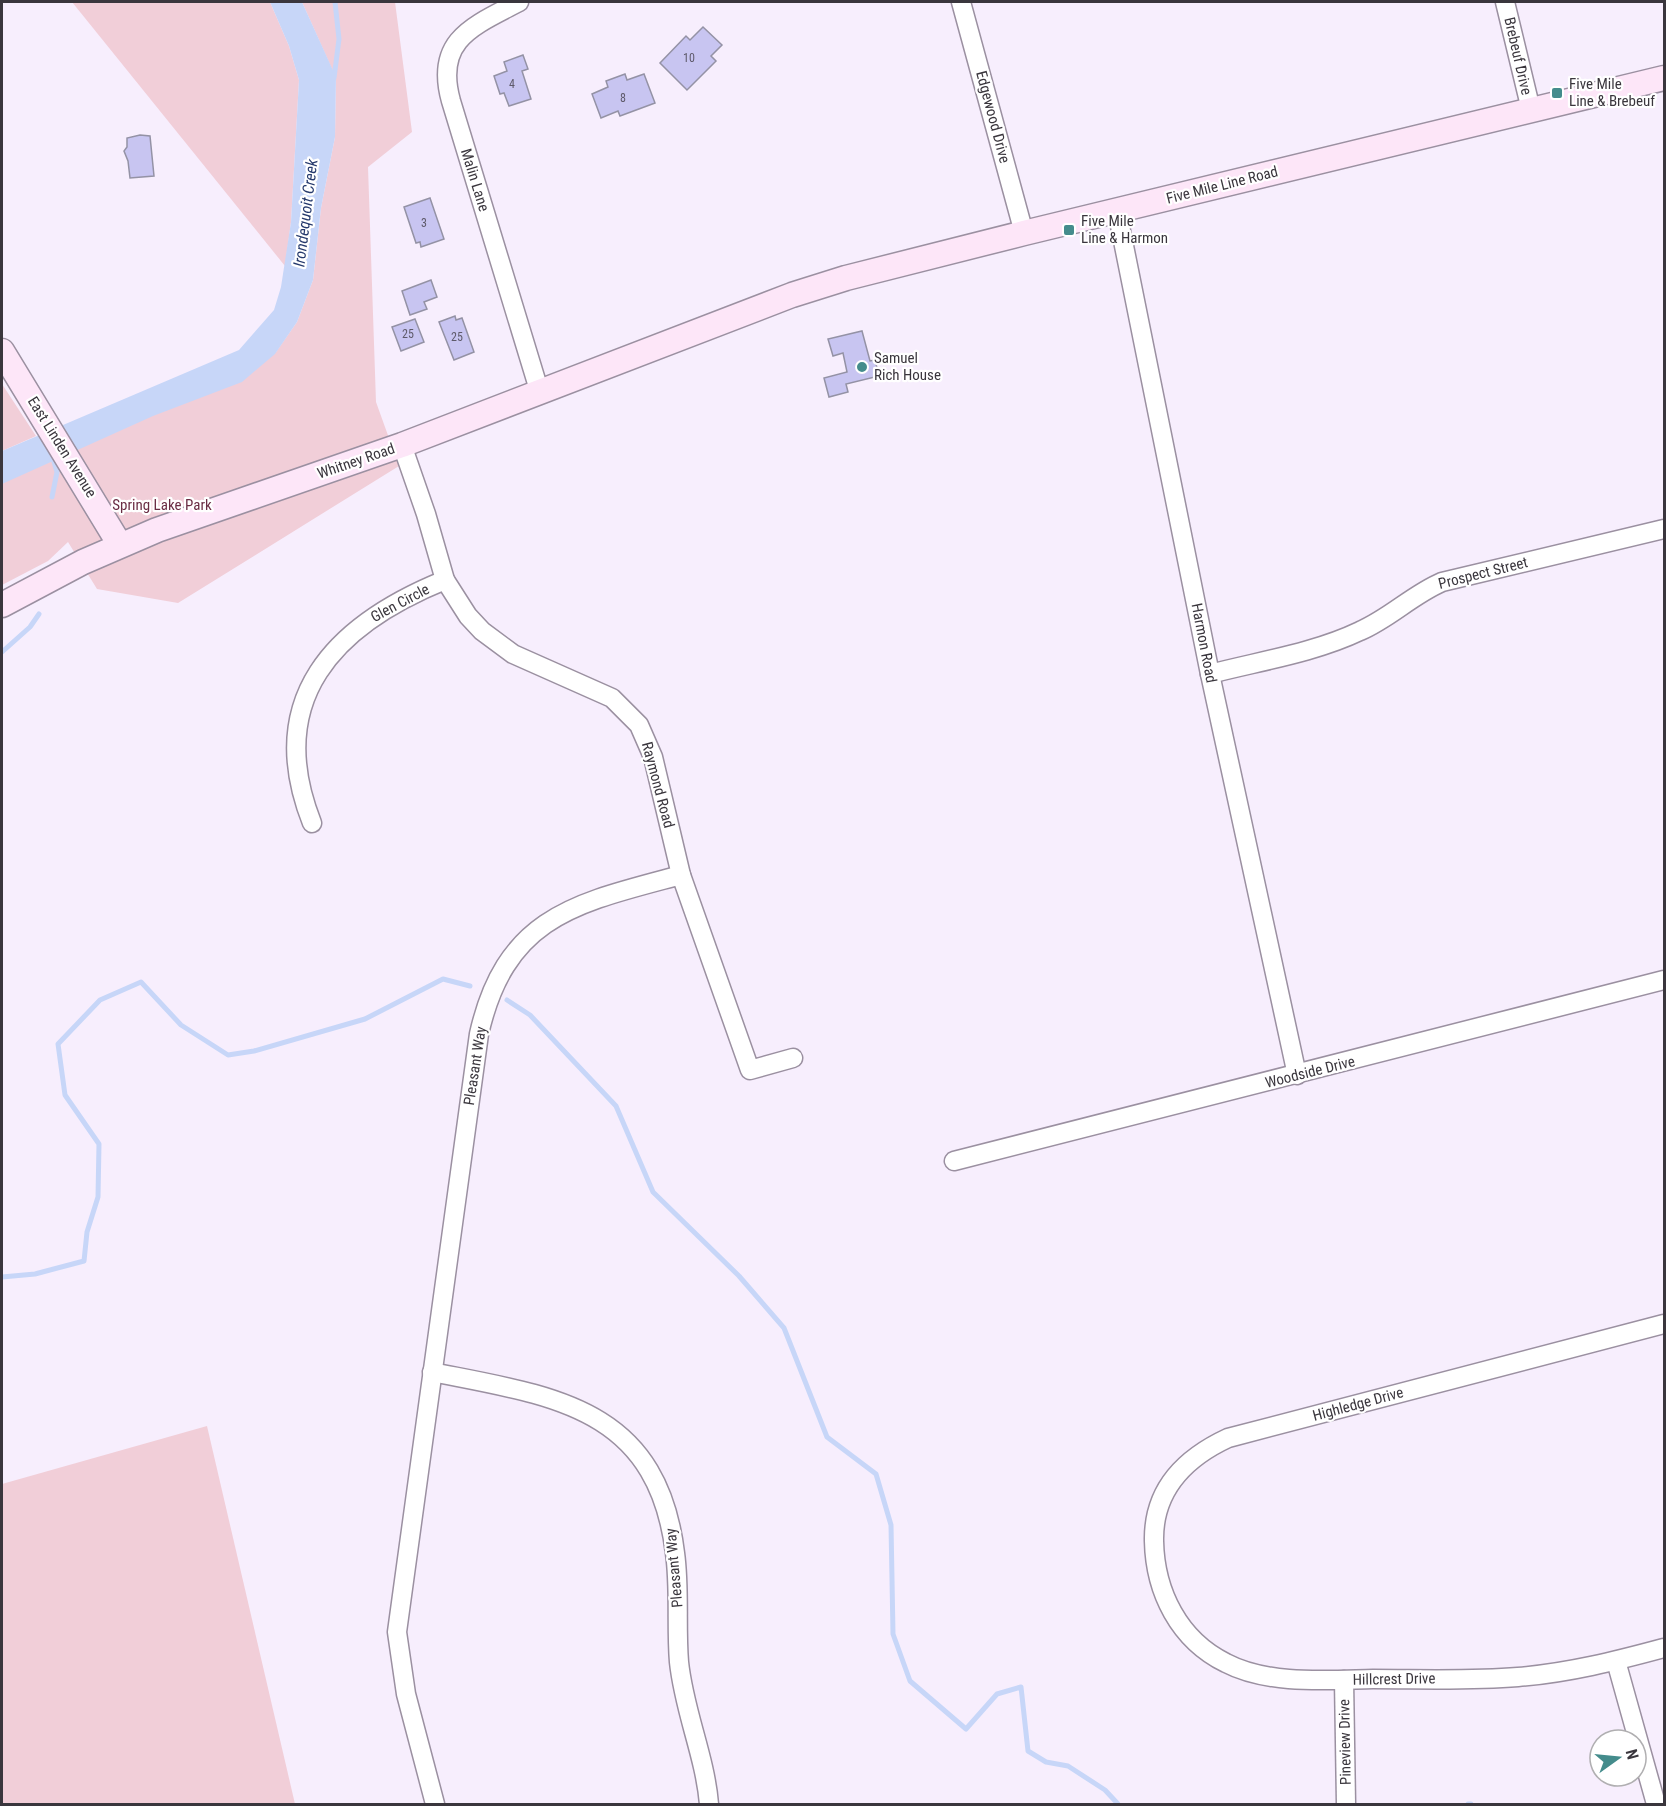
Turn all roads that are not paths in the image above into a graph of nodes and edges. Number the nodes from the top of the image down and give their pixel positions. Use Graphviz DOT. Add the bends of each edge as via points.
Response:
graph roads {
  1 [pos="519,2"];
  2 [pos="961,2"];
  3 [pos="1505,2"];
  4 [pos="1665,78"];
  5 [pos="1531,111"];
  6 [pos="1117,211"];
  7 [pos="1024,233"];
  8 [pos="714,324"];
  9 [pos="8,361"];
  10 [pos="539,390"];
  11 [pos="402,445"];
  12 [pos="1665,530"];
  13 [pos="120,545"];
  14 [pos="444,580"];
  15 [pos="2,605"];
  16 [pos="1210,674"];
  17 [pos="312,823"];
  18 [pos="681,876"];
  19 [pos="1665,980"];
  20 [pos="794,1058"];
  21 [pos="1297,1075"];
  22 [pos="954,1161"];
  23 [pos="1665,1324"];
  24 [pos="432,1372"];
  25 [pos="1160,1586"];
  26 [pos="1665,1648"];
  27 [pos="1616,1661"];
  28 [pos="1344,1680"];
  29 [pos="435,1804"];
  30 [pos="709,1804"];
  31 [pos="1346,1804"];
  32 [pos="1656,1804"];
  1 -- 10 [label="street, Malin Lane" via="460,37 448,57 446,72 451,101"];
  2 -- 7 [label="street, Edgewood Drive"];
  3 -- 5 [label="street, Brebeuf Drive"];
  4 -- 5 [label="main road, Five Mile Line Road"];
  5 -- 6 [label="main road, Five Mile Line Road"];
  6 -- 7 [label="main road, Five Mile Line Road"];
  6 -- 16 [label="street, Harmon Road"];
  7 -- 8 [label="main road, Five Mile Line Road" via="846,278"];
  8 -- 10 [label="main road, Whitney Road"];
  9 -- 13 [label="main road, East Linden Avenue"];
  10 -- 11 [label="main road, Whitney Road"];
  11 -- 13 [label="main road, Whitney Road"];
  11 -- 14 [label="street, Raymond Road"];
  12 -- 16 [label="street, Prospect Street" via="1442,582 1342,639"];
  13 -- 15 [label="main road, Whitney Road"];
  14 -- 17 [label="street, Glen Circle" via="393,603 357,627 325,662 314,681 296,742 300,786"];
  14 -- 18 [label="street, Raymond Road" via="468,616 497,643 538,667 597,690 628,711 653,757"];
  16 -- 21 [label="street, Harmon Road"];
  18 -- 20 [label="street, Raymond Road" via="750,1070"];
  18 -- 24 [label="street, Pleasant Way" via="598,897 559,914 522,943 493,987 478,1034"];
  19 -- 21 [label="street, Woodside Drive"];
  21 -- 22 [label="street, Woodside Drive"];
  23 -- 25 [label="street, Highledge Drive" via="1228,1438 1201,1451 1176,1474 1160,1502 1154,1531 1154,1563"];
  24 -- 29 [label="street, Pleasant Way" via="397,1632 406,1694"];
  24 -- 30 [label="street, Pleasant Way" via="565,1402 601,1421 650,1471 670,1522 678,1577 679,1663"];
  25 -- 28 [label="street, Hillcrest Drive" via="1179,1624 1202,1648 1226,1664 1279,1677"];
  26 -- 27 [label="street, Hillcrest Drive"];
  27 -- 28 [label="street, Hillcrest Drive" via="1517,1677"];
  27 -- 32 [label="street"];
  28 -- 31 [label="street, Pineview Drive"];
}
